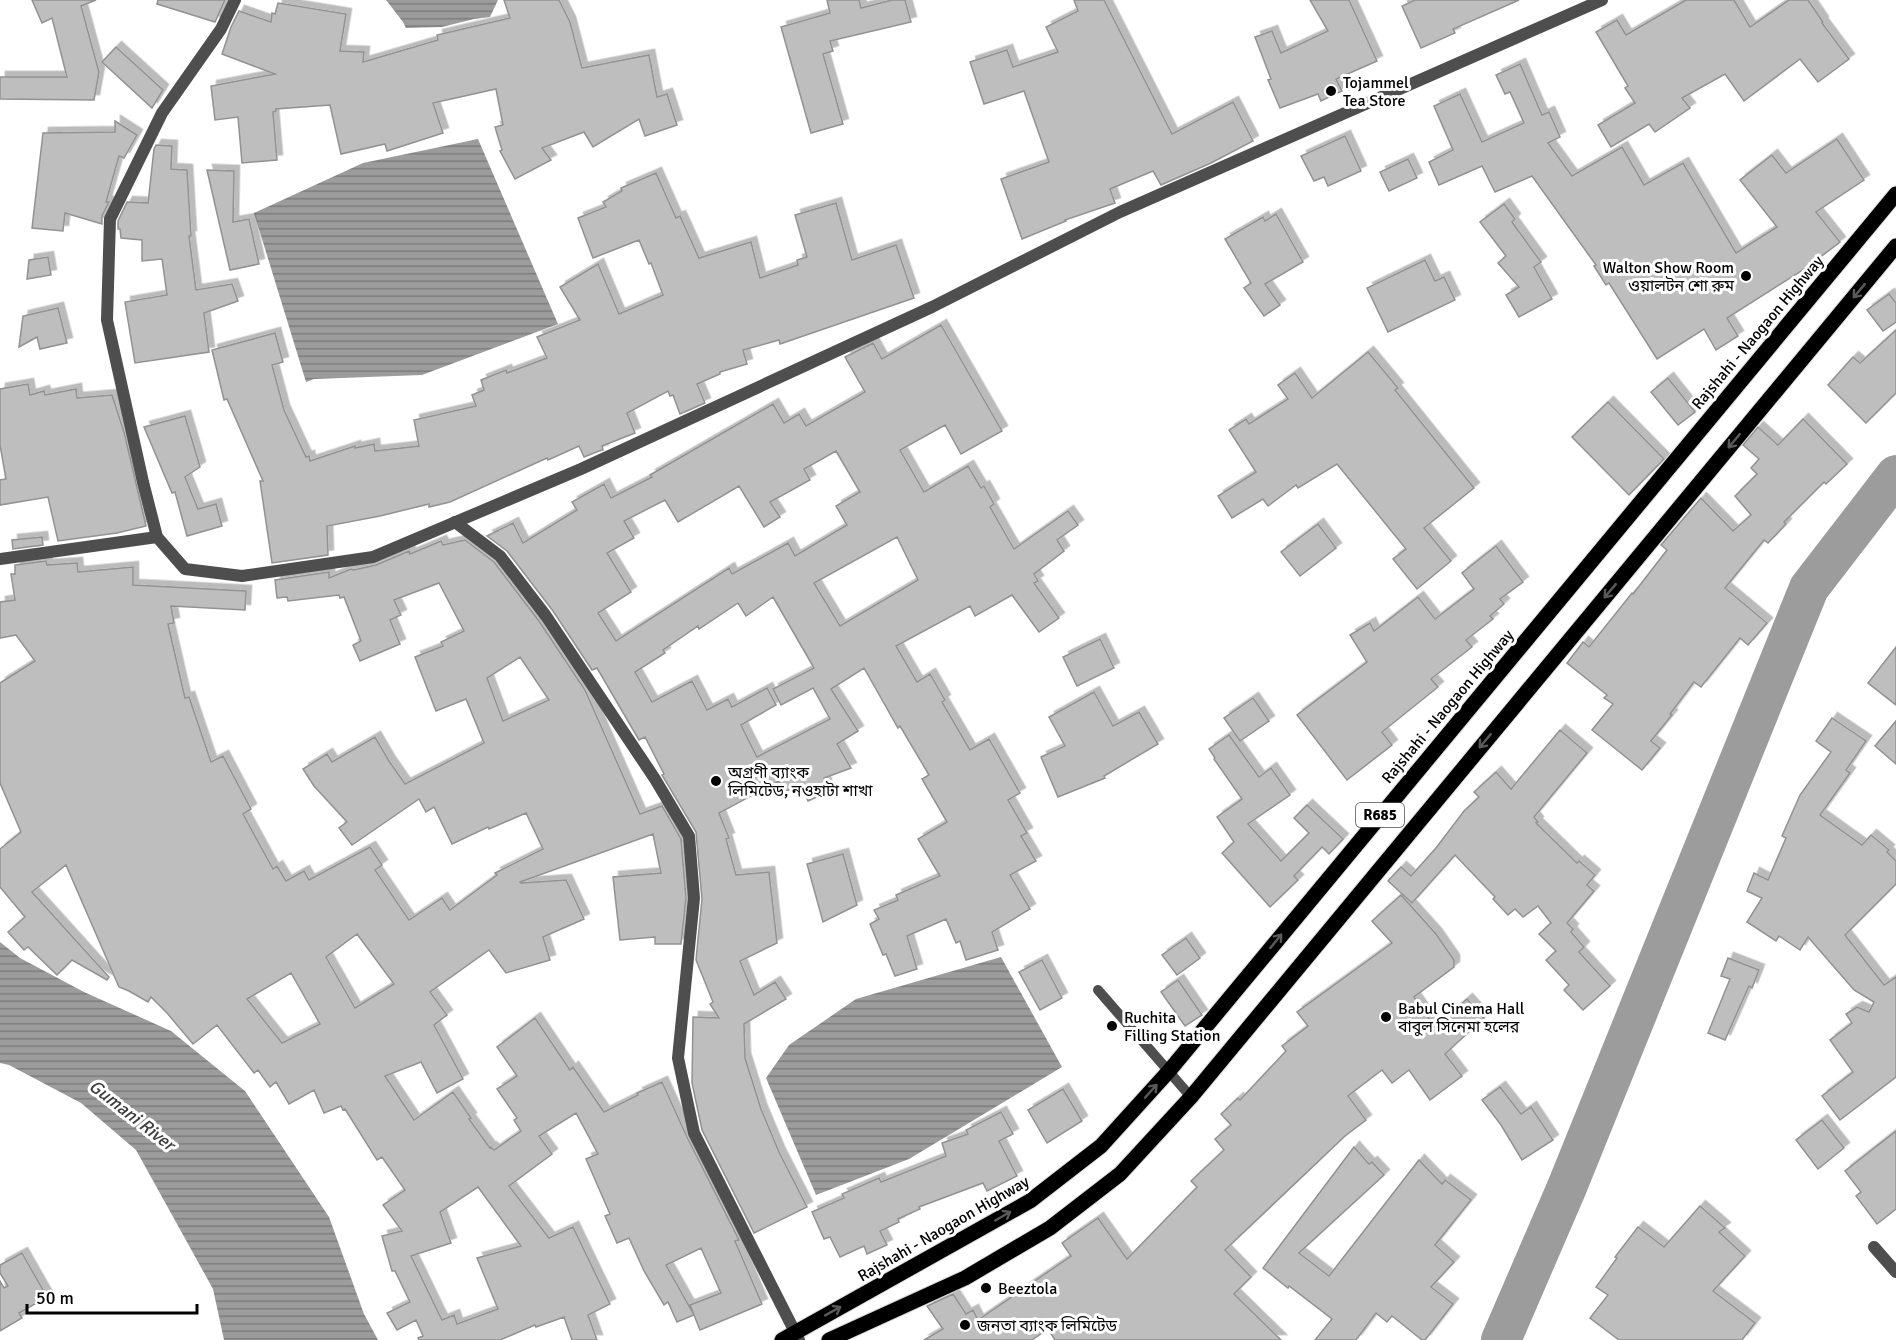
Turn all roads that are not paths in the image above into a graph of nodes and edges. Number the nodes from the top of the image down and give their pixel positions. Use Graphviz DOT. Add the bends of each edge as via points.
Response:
graph roads {
  1 [pos="235,0"];
  2 [pos="1602,0"];
  3 [pos="1896,194"];
  4 [pos="1896,246"];
  5 [pos="455,522"];
  6 [pos="157,537"];
  7 [pos="0,559"];
  8 [pos="1098,990"];
  9 [pos="1169,1071"];
  10 [pos="1191,1097"];
  11 [pos="1874,1247"];
  12 [pos="1896,1272"];
  13 [pos="792,1337"];
  14 [pos="830,1340"];
  1 -- 6 [label="street" via="221,29 162,112 110,219 107,320"];
  2 -- 5 [label="street" via="1120,212 932,307 581,469"];
  9 -- 3 [label="main road, Rajshahi - Naogaon Highway / R685, one-way"];
  4 -- 10 [label="main road, R685, one-way"];
  5 -- 6 [label="street" via="373,556 242,576 185,569"];
  5 -- 13 [label="street" via="500,556 546,616 689,836 694,898 678,1058 694,1133"];
  6 -- 7 [label="street"];
  8 -- 9 [label="lane"];
  9 -- 10 [label="lane"];
  13 -- 9 [label="main road, Rajshahi - Naogaon Highway / R685, one-way" via="1030,1201 1101,1146"];
  10 -- 14 [label="main road, R685" via="1120,1174 1050,1228 964,1278"];
  11 -- 12 [label="street"];
}
